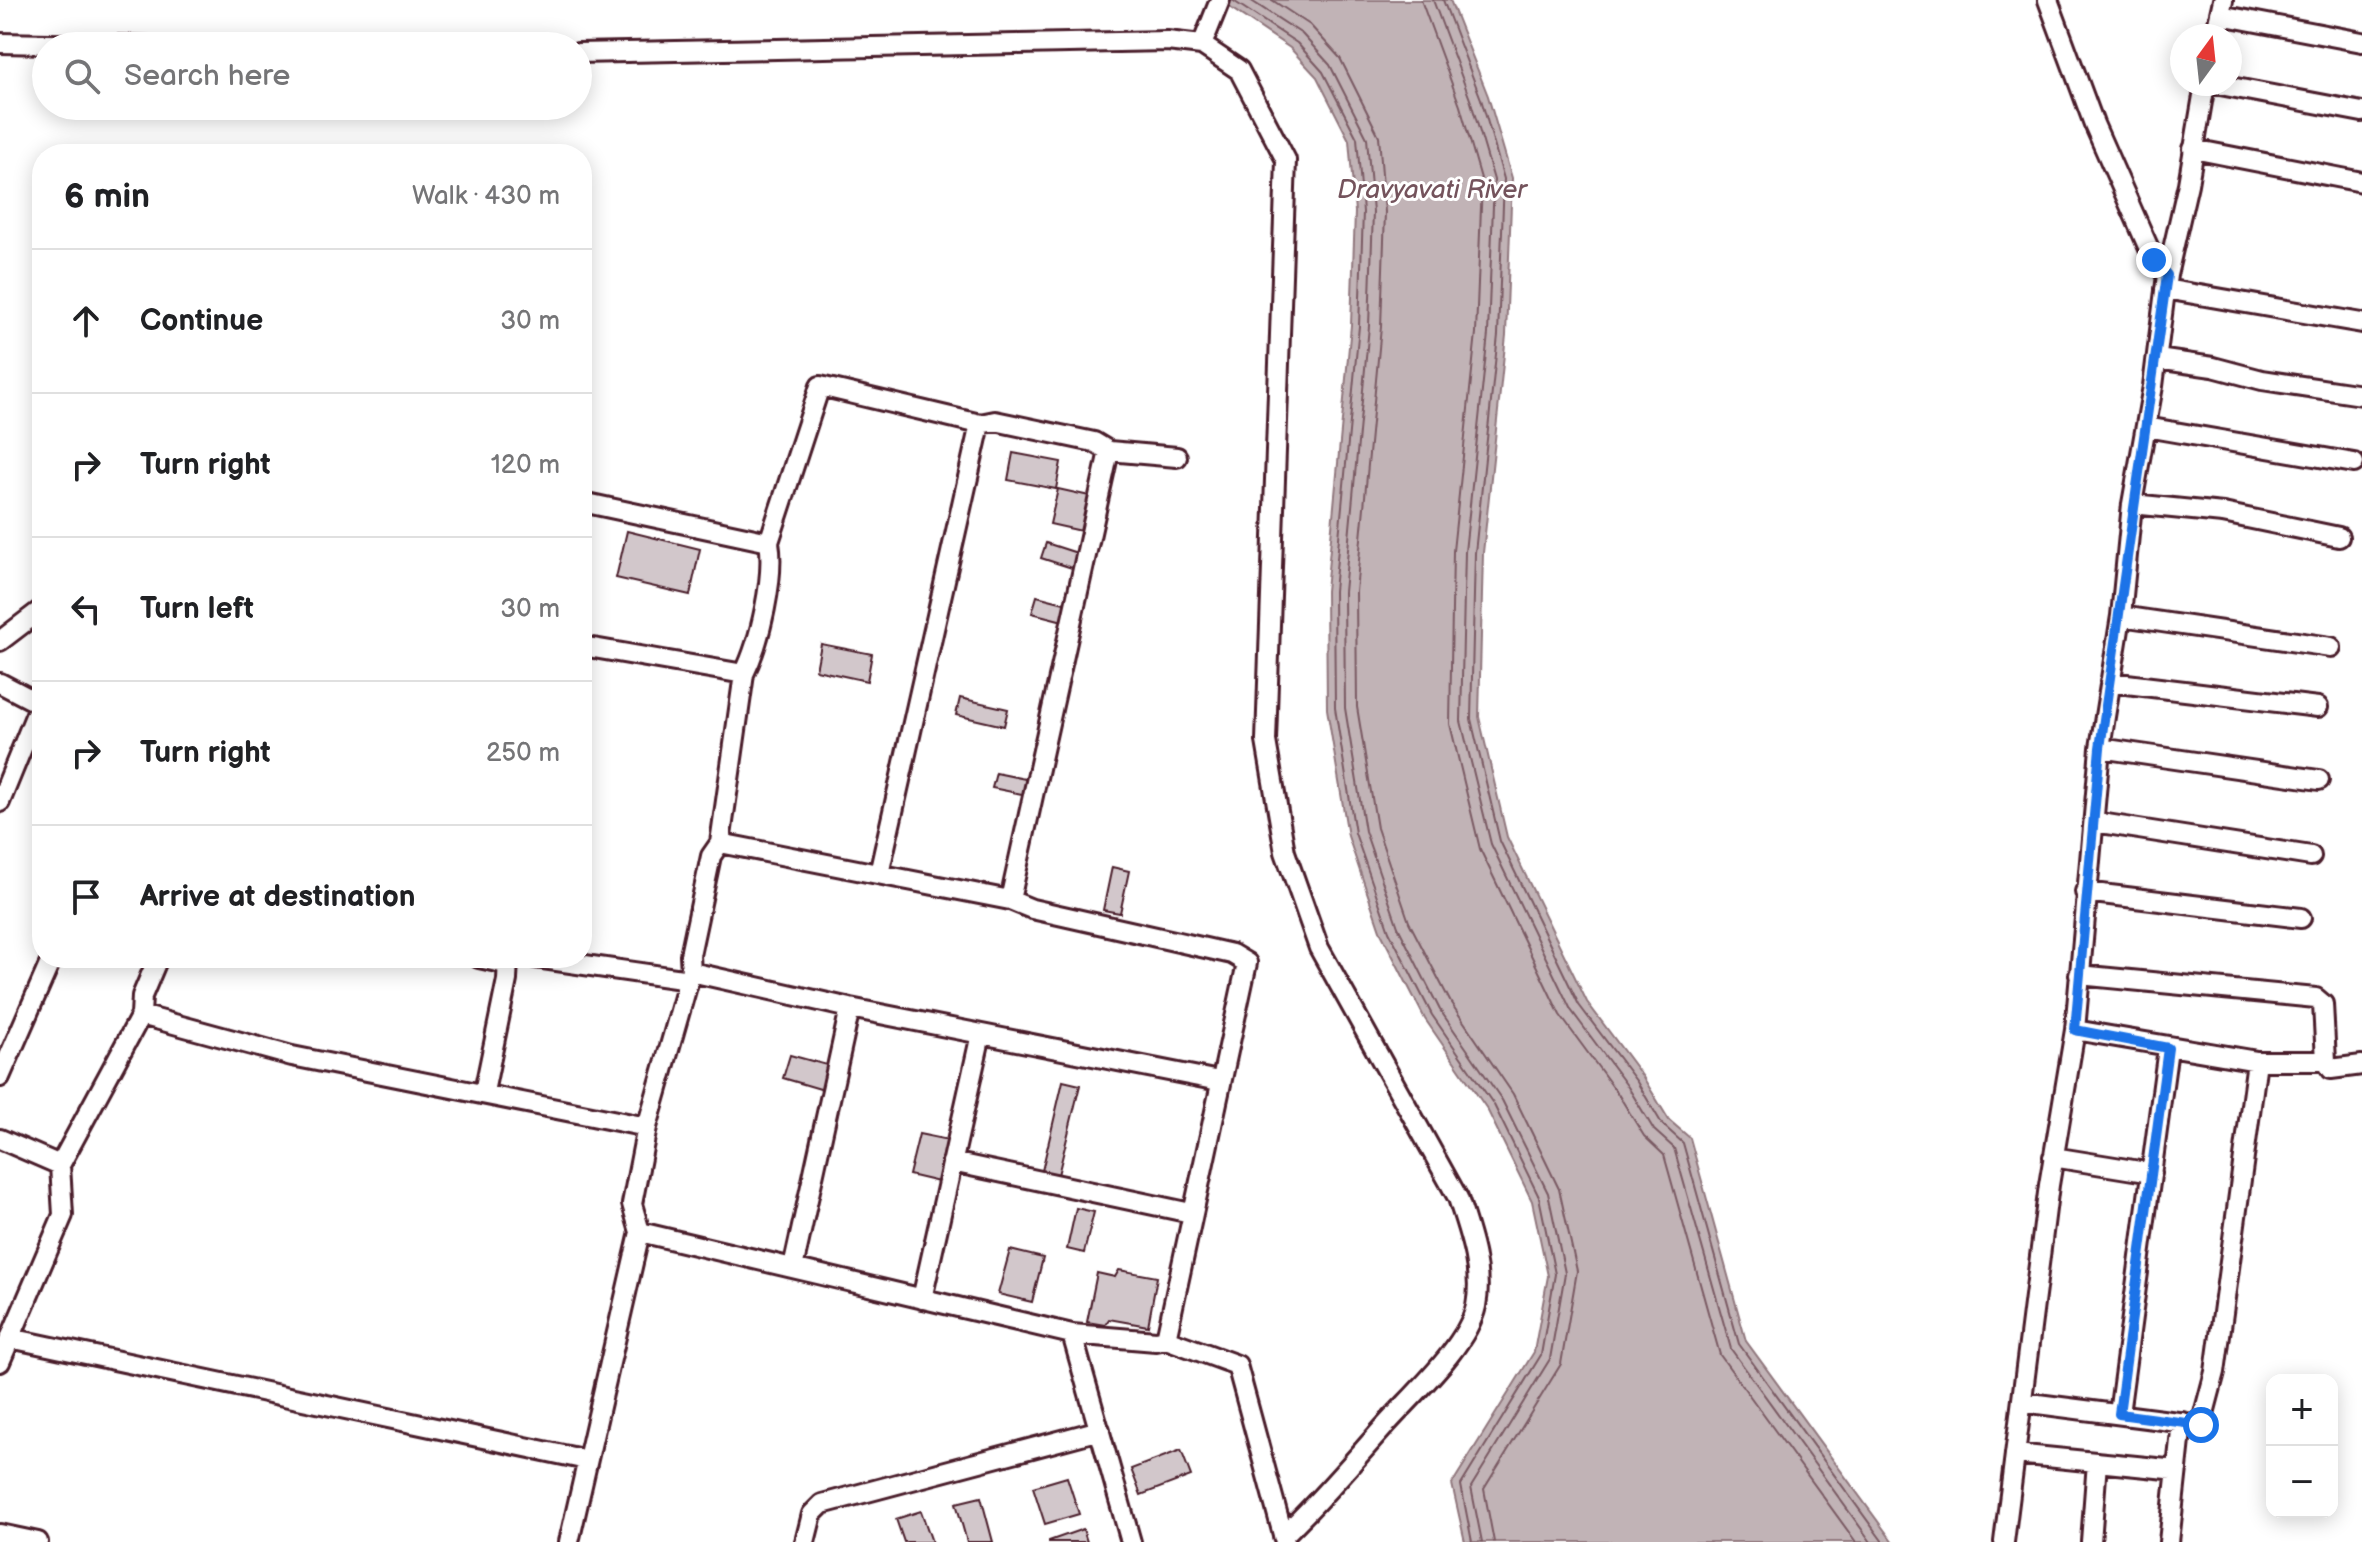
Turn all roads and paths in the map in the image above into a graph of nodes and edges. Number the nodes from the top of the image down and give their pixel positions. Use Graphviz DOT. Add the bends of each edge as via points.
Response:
graph roads {
  1 [pos="1220,0"];
  2 [pos="2048,0"];
  3 [pos="2222,7"];
  4 [pos="2362,42"];
  5 [pos="0,43"];
  6 [pos="32,44"];
  7 [pos="1202,45"];
  8 [pos="592,53"];
  9 [pos="2242,89"];
  10 [pos="2203,96"];
  11 [pos="2362,112"];
  12 [pos="2193,149"];
  13 [pos="2362,182"];
  14 [pos="2166,282"];
  15 [pos="2362,323"];
  16 [pos="2157,359"];
  17 [pos="2362,395"];
  18 [pos="980,424"];
  19 [pos="2146,427"];
  20 [pos="1109,451"];
  21 [pos="1177,457"];
  22 [pos="2354,463"];
  23 [pos="592,504"];
  24 [pos="2132,504"];
  25 [pos="2339,537"];
  26 [pos="769,542"];
  27 [pos="2121,616"];
  28 [pos="32,617"];
  29 [pos="0,641"];
  30 [pos="2331,647"];
  31 [pos="592,648"];
  32 [pos="744,674"];
  33 [pos="2110,682"];
  34 [pos="0,683"];
  35 [pos="32,700"];
  36 [pos="2318,707"];
  37 [pos="32,726"];
  38 [pos="2100,748"];
  39 [pos="2319,780"];
  40 [pos="0,802"];
  41 [pos="2094,822"];
  42 [pos="720,843"];
  43 [pos="2311,856"];
  44 [pos="879,874"];
  45 [pos="2085,892"];
  46 [pos="1010,900"];
  47 [pos="2301,918"];
  48 [pos="592,965"];
  49 [pos="48,968"];
  50 [pos="154,968"];
  51 [pos="507,968"];
  52 [pos="2079,975"];
  53 [pos="690,976"];
  54 [pos="850,1008"];
  55 [pos="141,1015"];
  56 [pos="2075,1030"];
  57 [pos="981,1034"];
  58 [pos="2168,1048"];
  59 [pos="2257,1061"];
  60 [pos="2326,1061"];
  61 [pos="2362,1065"];
  62 [pos="0,1077"];
  63 [pos="1219,1081"];
  64 [pos="484,1092"];
  65 [pos="647,1127"];
  66 [pos="0,1139"];
  67 [pos="2053,1157"];
  68 [pos="952,1162"];
  69 [pos="60,1165"];
  70 [pos="2152,1173"];
  71 [pos="1191,1213"];
  72 [pos="640,1232"];
  73 [pos="793,1268"];
  74 [pos="922,1299"];
  75 [pos="1072,1334"];
  76 [pos="10,1338"];
  77 [pos="1166,1339"];
  78 [pos="0,1362"];
  79 [pos="2022,1402"];
  80 [pos="2119,1414"];
  81 [pos="2182,1422"];
  82 [pos="1100,1430"];
  83 [pos="2015,1454"];
  84 [pos="587,1460"];
  85 [pos="2097,1462"];
  86 [pos="2177,1470"];
  87 [pos="0,1534"];
  88 [pos="1284,1539"];
  89 [pos="38,1542"];
  90 [pos="569,1542"];
  91 [pos="805,1542"];
  92 [pos="1131,1542"];
  93 [pos="2004,1542"];
  94 [pos="2091,1542"];
  95 [pos="2169,1542"];
  1 -- 7 [label="street"];
  2 -- 14 [label="street" via="2094,124"];
  3 -- 4 [label="street"];
  5 -- 6 [label="street"];
  7 -- 8 [label="street" via="1167,41"];
  7 -- 88 [label="street" via="1239,70 1286,160 1266,741 1285,852 1319,948 1458,1198 1476,1269 1475,1309 1443,1361"];
  9 -- 11 [label="street"];
  10 -- 12 [label="street"];
  12 -- 13 [label="street"];
  12 -- 14 [label="street"];
  14 -- 15 [label="street"];
  14 -- 16 [label="street"];
  16 -- 17 [label="street"];
  16 -- 19 [label="street"];
  18 -- 20 [label="street" via="995,421 1094,442"];
  18 -- 26 [label="street" via="820,386"];
  18 -- 44 [label="street"];
  19 -- 22 [label="street"];
  19 -- 24 [label="street"];
  20 -- 21 [label="street"];
  20 -- 46 [label="street"];
  23 -- 26 [label="street"];
  24 -- 25 [label="street" via="2223,513"];
  24 -- 27 [label="street"];
  26 -- 32 [label="street" via="772,562 752,659"];
  27 -- 30 [label="street"];
  27 -- 33 [label="street"];
  28 -- 29 [label="street"];
  31 -- 32 [label="street"];
  32 -- 42 [label="street"];
  33 -- 36 [label="street"];
  33 -- 38 [label="street"];
  34 -- 35 [label="street"];
  37 -- 40 [label="street"];
  38 -- 39 [label="street"];
  38 -- 41 [label="street"];
  41 -- 43 [label="street"];
  41 -- 45 [label="street"];
  42 -- 44 [label="street"];
  42 -- 53 [label="street" via="711,856"];
  44 -- 46 [label="street"];
  45 -- 47 [label="street"];
  45 -- 52 [label="street"];
  46 -- 63 [label="street" via="1232,954 1247,963"];
  48 -- 53 [label="street"];
  49 -- 62 [label="street"];
  50 -- 55 [label="street" via="142,996"];
  51 -- 64 [label="street"];
  52 -- 56 [label="street"];
  52 -- 60 [label="street" via="2316,998 2323,1004"];
  53 -- 54 [label="street"];
  53 -- 65 [label="street"];
  54 -- 57 [label="street"];
  54 -- 73 [label="street"];
  55 -- 64 [label="street" via="292,1056"];
  55 -- 69 [label="street"];
  56 -- 58 [label="street"];
  56 -- 67 [label="street"];
  57 -- 63 [label="street"];
  57 -- 68 [label="street"];
  58 -- 59 [label="street"];
  58 -- 70 [label="street"];
  59 -- 60 [label="street"];
  59 -- 81 [label="street" via="2215,1372 2201,1425"];
  60 -- 61 [label="street" via="2331,1069"];
  63 -- 71 [label="street"];
  64 -- 65 [label="street"];
  65 -- 72 [label="street" via="632,1204"];
  66 -- 69 [label="street"];
  67 -- 70 [label="street"];
  67 -- 79 [label="street"];
  68 -- 71 [label="street"];
  68 -- 74 [label="street"];
  69 -- 76 [label="street" via="63,1215"];
  70 -- 80 [label="street"];
  71 -- 77 [label="street"];
  72 -- 73 [label="street"];
  72 -- 84 [label="street"];
  73 -- 74 [label="street"];
  74 -- 75 [label="street"];
  75 -- 77 [label="street"];
  75 -- 82 [label="street"];
  76 -- 78 [label="street"];
  76 -- 84 [label="street"];
  77 -- 88 [label="street" via="1237,1365"];
  79 -- 80 [label="street"];
  79 -- 83 [label="street"];
  80 -- 81 [label="street"];
  81 -- 86 [label="street"];
  82 -- 91 [label="street" via="822,1504 812,1514"];
  82 -- 92 [label="street"];
  83 -- 85 [label="street"];
  83 -- 93 [label="street"];
  84 -- 90 [label="street"];
  85 -- 86 [label="street"];
  85 -- 94 [label="street"];
  86 -- 95 [label="street"];
  87 -- 89 [label="street"];
}
